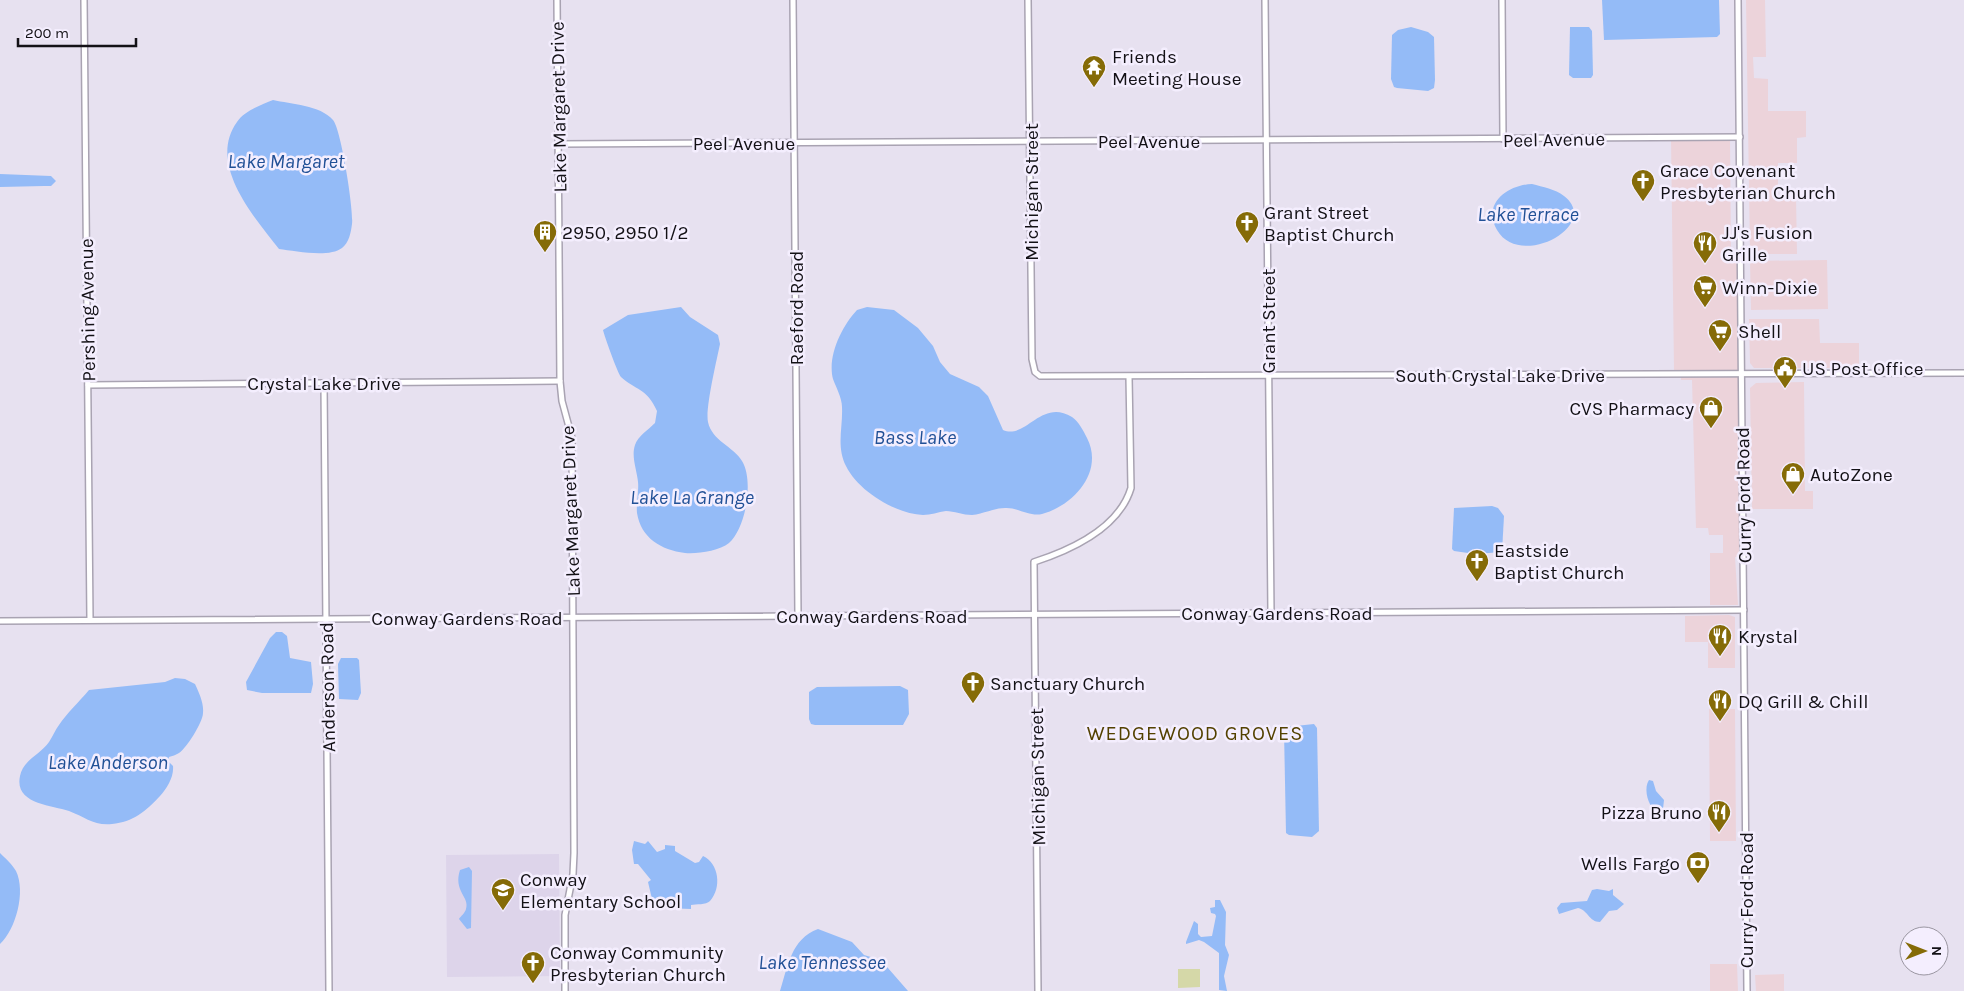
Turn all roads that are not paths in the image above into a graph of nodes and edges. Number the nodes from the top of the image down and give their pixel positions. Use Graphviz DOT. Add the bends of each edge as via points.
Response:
graph roads {
  1 [pos="84,0"];
  2 [pos="557,0"];
  3 [pos="793,0"];
  4 [pos="1029,0"];
  5 [pos="1265,0"];
  6 [pos="1502,0"];
  7 [pos="1738,0"];
  8 [pos="1740,137"];
  9 [pos="1503,139"];
  10 [pos="1266,140"];
  11 [pos="1030,141"];
  12 [pos="795,143"];
  13 [pos="559,144"];
  14 [pos="1964,373"];
  15 [pos="1037,374"];
  16 [pos="1742,374"];
  17 [pos="1268,376"];
  18 [pos="1128,377"];
  19 [pos="560,381"];
  20 [pos="324,383"];
  21 [pos="88,385"];
  22 [pos="1744,610"];
  23 [pos="1271,612"];
  24 [pos="798,616"];
  25 [pos="1034,616"];
  26 [pos="573,618"];
  27 [pos="326,619"];
  28 [pos="90,620"];
  29 [pos="0,621"];
  30 [pos="329,991"];
  31 [pos="565,991"];
  32 [pos="1038,991"];
  33 [pos="1747,991"];
  1 -- 21 [label="street, Pershing Avenue"];
  2 -- 13 [label="street, Lake Margaret Drive"];
  3 -- 12 [label="street, Raeford Road"];
  4 -- 11 [label="street, Michigan Street"];
  5 -- 10 [label="street, Grant Street"];
  6 -- 9 [label="street"];
  7 -- 8 [label="street, Curry Ford Road"];
  8 -- 9 [label="street, Peel Avenue"];
  8 -- 16 [label="street, Curry Ford Road"];
  9 -- 10 [label="street, Peel Avenue"];
  10 -- 11 [label="street, Peel Avenue"];
  10 -- 17 [label="street, Grant Street"];
  11 -- 12 [label="street, Peel Avenue"];
  11 -- 15 [label="street, Michigan Street" via="1032,360"];
  12 -- 13 [label="street, Peel Avenue"];
  12 -- 24 [label="street, Raeford Road"];
  13 -- 19 [label="street, Lake Margaret Drive"];
  14 -- 16 [label="street, South Crystal Lake Drive"];
  15 -- 18 [label="street, South Crystal Lake Drive" via="1049,377"];
  16 -- 17 [label="street, South Crystal Lake Drive"];
  16 -- 22 [label="street, Curry Ford Road"];
  17 -- 18 [label="street, South Crystal Lake Drive"];
  17 -- 23 [label="street, Grant Street"];
  18 -- 25 [label="street, Michigan Street" via="1131,488 1127,501 1108,524 1065,550 1034,562"];
  19 -- 20 [label="street, Crystal Lake Drive"];
  19 -- 26 [label="street, Lake Margaret Drive" via="572,438"];
  20 -- 21 [label="street, Crystal Lake Drive"];
  20 -- 27 [label="street, Anderson Road"];
  21 -- 28 [label="street, Pershing Avenue"];
  22 -- 23 [label="street, Conway Gardens Road"];
  22 -- 33 [label="street, Curry Ford Road"];
  23 -- 25 [label="street, Conway Gardens Road"];
  24 -- 25 [label="street, Conway Gardens Road"];
  24 -- 26 [label="street, Conway Gardens Road"];
  25 -- 32 [label="street, Michigan Street"];
  26 -- 27 [label="street, Conway Gardens Road"];
  26 -- 31 [label="street, Lake Margaret Drive" via="574,853 565,922"];
  27 -- 28 [label="street, Conway Gardens Road"];
  27 -- 30 [label="street, Anderson Road"];
  28 -- 29 [label="street, Conway Gardens Road"];
}
